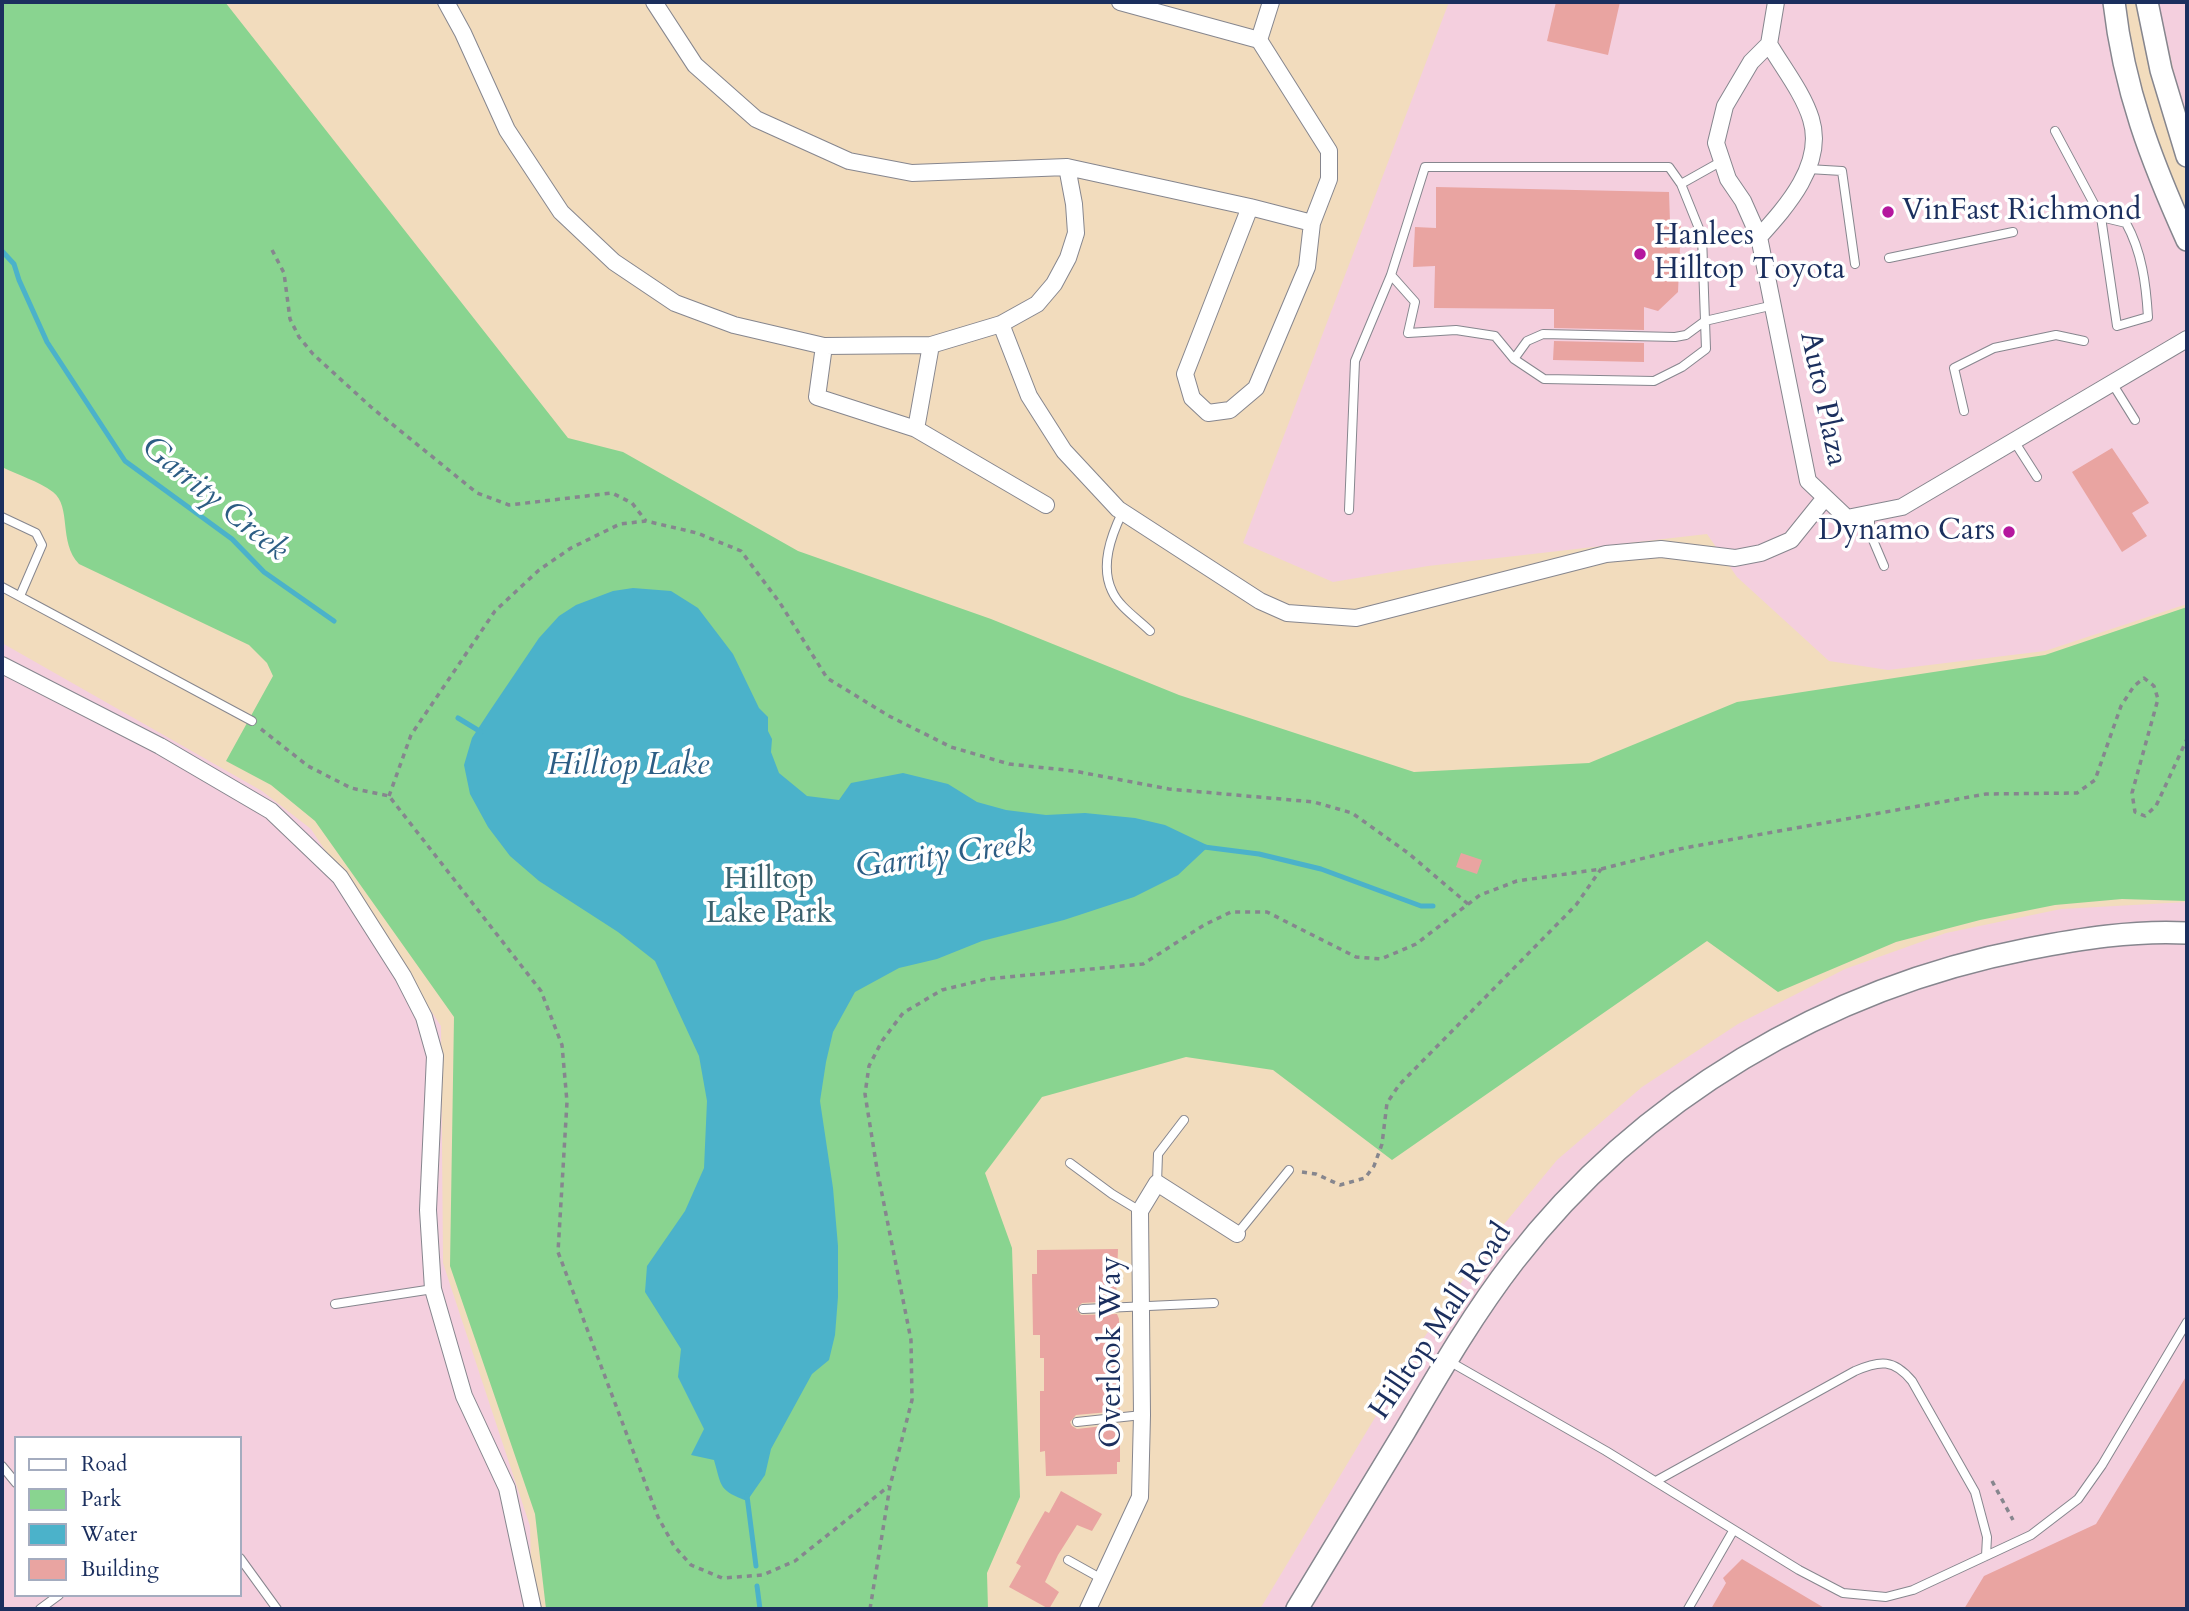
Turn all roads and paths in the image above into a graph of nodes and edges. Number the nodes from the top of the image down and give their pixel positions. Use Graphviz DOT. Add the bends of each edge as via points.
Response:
graph roads {
  1 [pos="446,2"];
  2 [pos="654,2"];
  3 [pos="1120,2"];
  4 [pos="1271,2"];
  5 [pos="1776,2"];
  6 [pos="2115,2"];
  7 [pos="2147,2"];
  8 [pos="1259,40"];
  9 [pos="1769,44"];
  10 [pos="2055,131"];
  11 [pos="2187,156"];
  12 [pos="1722,161"];
  13 [pos="1067,167"];
  14 [pos="1808,169"];
  15 [pos="1681,184"];
  16 [pos="1250,206"];
  17 [pos="2101,217"];
  18 [pos="1312,223"];
  19 [pos="2013,232"];
  20 [pos="1759,237"];
  21 [pos="2187,240"];
  22 [pos="272,250"];
  23 [pos="1889,258"];
  24 [pos="1855,264"];
  25 [pos="1391,275"];
  26 [pos="1774,305"];
  27 [pos="1705,321"];
  28 [pos="1001,324"];
  29 [pos="2187,339"];
  30 [pos="2084,341"];
  31 [pos="931,345"];
  32 [pos="824,346"];
  33 [pos="1514,359"];
  34 [pos="2112,383"];
  35 [pos="1964,411"];
  36 [pos="2136,420"];
  37 [pos="916,429"];
  38 [pos="2014,441"];
  39 [pos="2037,477"];
  40 [pos="1824,499"];
  41 [pos="1046,505"];
  42 [pos="1349,510"];
  43 [pos="1122,513"];
  44 [pos="1870,513"];
  45 [pos="2,517"];
  46 [pos="646,521"];
  47 [pos="1884,566"];
  48 [pos="2,587"];
  49 [pos="20,596"];
  50 [pos="1150,631"];
  51 [pos="2,665"];
  52 [pos="251,721"];
  53 [pos="2187,738"];
  54 [pos="389,796"];
  55 [pos="1601,869"];
  56 [pos="1468,904"];
  57 [pos="2187,933"];
  58 [pos="1184,1120"];
  59 [pos="1070,1163"];
  60 [pos="1289,1170"];
  61 [pos="1157,1183"];
  62 [pos="1140,1211"];
  63 [pos="1237,1234"];
  64 [pos="433,1289"];
  65 [pos="1214,1303"];
  66 [pos="335,1304"];
  67 [pos="1141,1306"];
  68 [pos="1083,1309"];
  69 [pos="2187,1322"];
  70 [pos="1447,1360"];
  71 [pos="1142,1415"];
  72 [pos="1077,1422"];
  73 [pos="2,1465"];
  74 [pos="14,1480"];
  75 [pos="1656,1481"];
  76 [pos="1992,1481"];
  77 [pos="890,1486"];
  78 [pos="2013,1520"];
  79 [pos="1733,1531"];
  80 [pos="1986,1556"];
  81 [pos="1068,1560"];
  82 [pos="242,1561"];
  83 [pos="1102,1579"];
  84 [pos="55,1597"];
  85 [pos="40,1609"];
  86 [pos="277,1609"];
  87 [pos="533,1609"];
  88 [pos="870,1609"];
  89 [pos="1088,1609"];
  90 [pos="1297,1609"];
  91 [pos="1688,1609"];
  1 -- 32 [label="street" via="507,130 561,212 614,262 676,303 734,325"];
  2 -- 13 [label="street" via="695,65 756,118 849,161 912,173"];
  3 -- 8 [label="street"];
  4 -- 8 [label="street"];
  5 -- 9 [label="street"];
  6 -- 21 [label="street" via="2127,81 2156,170"];
  7 -- 11 [label="street" via="2161,70"];
  8 -- 18 [label="street" via="1329,151 1329,179"];
  9 -- 12 [label="street, Auto Plaza" via="1751,62 1725,106 1716,143"];
  9 -- 14 [label="street" via="1811,118 1815,138"];
  10 -- 17 [label="lane"];
  12 -- 15 [label="lane"];
  12 -- 20 [label="street, Auto Plaza"];
  13 -- 16 [label="street"];
  13 -- 28 [label="street" via="1076,233 1068,258 1037,304"];
  14 -- 20 [label="street" via="1790,202"];
  14 -- 24 [label="lane" via="1842,171"];
  15 -- 25 [label="lane" via="1669,167 1425,167"];
  15 -- 27 [label="lane" via="1702,236"];
  16 -- 18 [label="street"];
  16 -- 18 [label="street" via="1185,374 1192,398 1208,413 1230,410 1256,388 1307,267"];
  17 -- 17 [label="lane" via="2116,326 2148,317 2135,239 2126,223"];
  19 -- 23 [label="lane"];
  20 -- 26 [label="street, Auto Plaza"];
  22 -- 46 [label="path" via="284,273 290,319 313,354 477,493 509,505 612,493 632,503"];
  25 -- 33 [label="lane" via="1415,302 1408,333 1455,330 1495,336"];
  25 -- 42 [label="lane" via="1355,362"];
  26 -- 27 [label="lane"];
  26 -- 40 [label="street, Auto Plaza" via="1808,481"];
  27 -- 33 [label="lane" via="1675,337 1543,334 1527,341"];
  27 -- 33 [label="lane" via="1706,349 1654,381 1544,379"];
  28 -- 31 [label="street"];
  28 -- 43 [label="street" via="1029,396 1064,451"];
  29 -- 34 [label="street, Auto Plaza"];
  30 -- 35 [label="lane" via="2056,335 1994,348 1954,368"];
  31 -- 32 [label="street"];
  31 -- 37 [label="street"];
  32 -- 37 [label="street" via="817,397"];
  34 -- 36 [label="lane"];
  34 -- 38 [label="street, Auto Plaza"];
  37 -- 41 [label="street"];
  38 -- 39 [label="lane"];
  38 -- 44 [label="street, Auto Plaza" via="1902,507"];
  40 -- 43 [label="street" via="1791,540 1761,553 1735,558 1661,549 1606,554 1356,618 1287,613 1260,601"];
  40 -- 44 [label="street, Auto Plaza" via="1847,518"];
  43 -- 50 [label="lane" via="1107,555 1107,572 1112,592"];
  44 -- 47 [label="lane" via="1870,533"];
  45 -- 49 [label="lane" via="36,533 42,545"];
  46 -- 54 [label="path" via="620,524 571,548 495,611 411,735"];
  46 -- 56 [label="path" via="697,533 741,551 827,678 951,747 1009,764 1169,789 1314,802 1352,813"];
  48 -- 49 [label="lane"];
  49 -- 52 [label="lane"];
  51 -- 64 [label="street" via="160,746 271,811 340,877 403,976 424,1017 435,1056 428,1210"];
  52 -- 54 [label="path" via="308,766 351,789"];
  53 -- 55 [label="path" via="2156,806 2145,816 2135,812 2132,793 2158,699 2154,686 2144,678 2121,706 2095,780 2077,793 1986,794 1684,848"];
  54 -- 77 [label="path" via="541,990 562,1045 567,1102 558,1252 658,1517 674,1546 691,1565 722,1578 763,1575 795,1561"];
  55 -- 56 [label="path" via="1517,881"];
  55 -- 60 [label="path" via="1576,905 1399,1085 1387,1103 1382,1144 1365,1178 1340,1185 1316,1174"];
  56 -- 77 [label="path" via="1416,944 1381,959 1356,957 1267,912 1231,912 1143,964 987,979 942,990 904,1013 869,1066 865,1094 911,1340 912,1400"];
  57 -- 70 [label="street, Hilltop Mall Road" via="2077,940 1978,960 1868,996 1764,1045 1658,1118 1579,1186 1516,1259"];
  58 -- 61 [label="lane" via="1158,1154"];
  59 -- 62 [label="lane"];
  60 -- 63 [label="lane"];
  61 -- 62 [label="street"];
  61 -- 63 [label="street"];
  62 -- 67 [label="street, Overlook Way"];
  64 -- 66 [label="lane"];
  64 -- 87 [label="street" via="464,1396 506,1488"];
  65 -- 67 [label="lane"];
  67 -- 68 [label="lane"];
  67 -- 71 [label="street, Overlook Way"];
  69 -- 80 [label="lane" via="2078,1499 2031,1535"];
  70 -- 75 [label="lane"];
  70 -- 90 [label="street, Hilltop Mall Road"];
  71 -- 72 [label="lane"];
  71 -- 83 [label="street, Overlook Way" via="1140,1497"];
  73 -- 74 [label="lane"];
  75 -- 79 [label="lane"];
  75 -- 80 [label="lane" via="1855,1371 1872,1363 1887,1364 1901,1368 1912,1381 1975,1492 1987,1537"];
  76 -- 78 [label="path"];
  77 -- 88 [label="path"];
  79 -- 80 [label="lane" via="1843,1593 1886,1597 1913,1590"];
  79 -- 91 [label="lane"];
  81 -- 83 [label="lane"];
  82 -- 86 [label="lane"];
  83 -- 89 [label="street, Overlook Way"];
  84 -- 85 [label="lane"];
}
